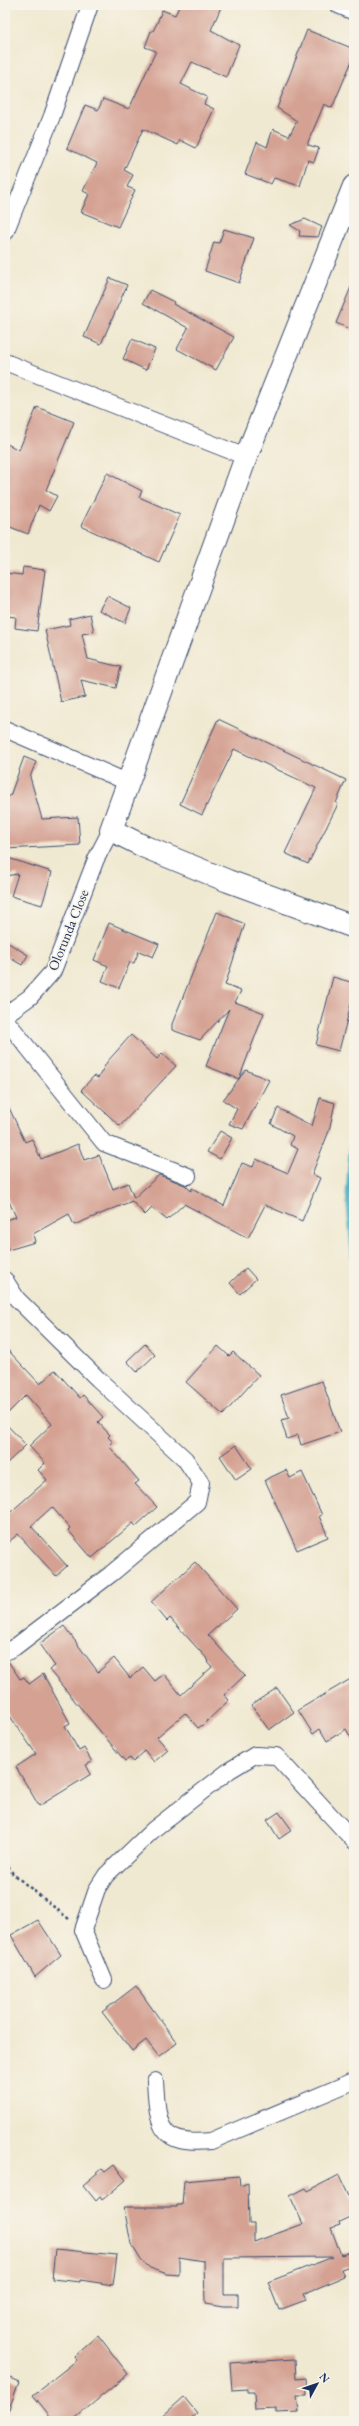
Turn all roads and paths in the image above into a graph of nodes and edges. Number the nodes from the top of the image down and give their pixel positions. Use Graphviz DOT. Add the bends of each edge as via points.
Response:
graph roads {
  1 [pos="90,5"];
  2 [pos="338,5"];
  3 [pos="354,12"];
  4 [pos="354,186"];
  5 [pos="5,233"];
  6 [pos="5,362"];
  7 [pos="246,457"];
  8 [pos="5,729"];
  9 [pos="127,782"];
  10 [pos="111,830"];
  11 [pos="349,926"];
  12 [pos="5,1015"];
  13 [pos="5,1019"];
  14 [pos="188,1176"];
  15 [pos="5,1280"];
  16 [pos="5,1652"];
  17 [pos="354,1841"];
  18 [pos="5,1861"];
  19 [pos="83,1930"];
  20 [pos="104,1980"];
  21 [pos="354,2080"];
  22 [pos="155,2081"];
  1 -- 5 [label="street" via="52,116"];
  2 -- 3 [label="street"];
  4 -- 7 [label="main road"];
  6 -- 7 [label="street"];
  7 -- 9 [label="main road"];
  8 -- 9 [label="street"];
  9 -- 10 [label="main road"];
  10 -- 11 [label="main road" via="228,882"];
  10 -- 12 [label="street, Olorunda Close" via="96,858 53,971 30,997"];
  13 -- 14 [label="street" via="104,1143"];
  15 -- 16 [label="street" via="18,1299 98,1380 185,1459 201,1483 197,1502 111,1574"];
  17 -- 19 [label="street" via="276,1756 255,1755 230,1770 154,1829 106,1875 97,1888"];
  18 -- 19 [label="path" via="13,1874"];
  19 -- 20 [label="street"];
  21 -- 22 [label="street" via="211,2141 194,2142 175,2140 162,2127"];
}
